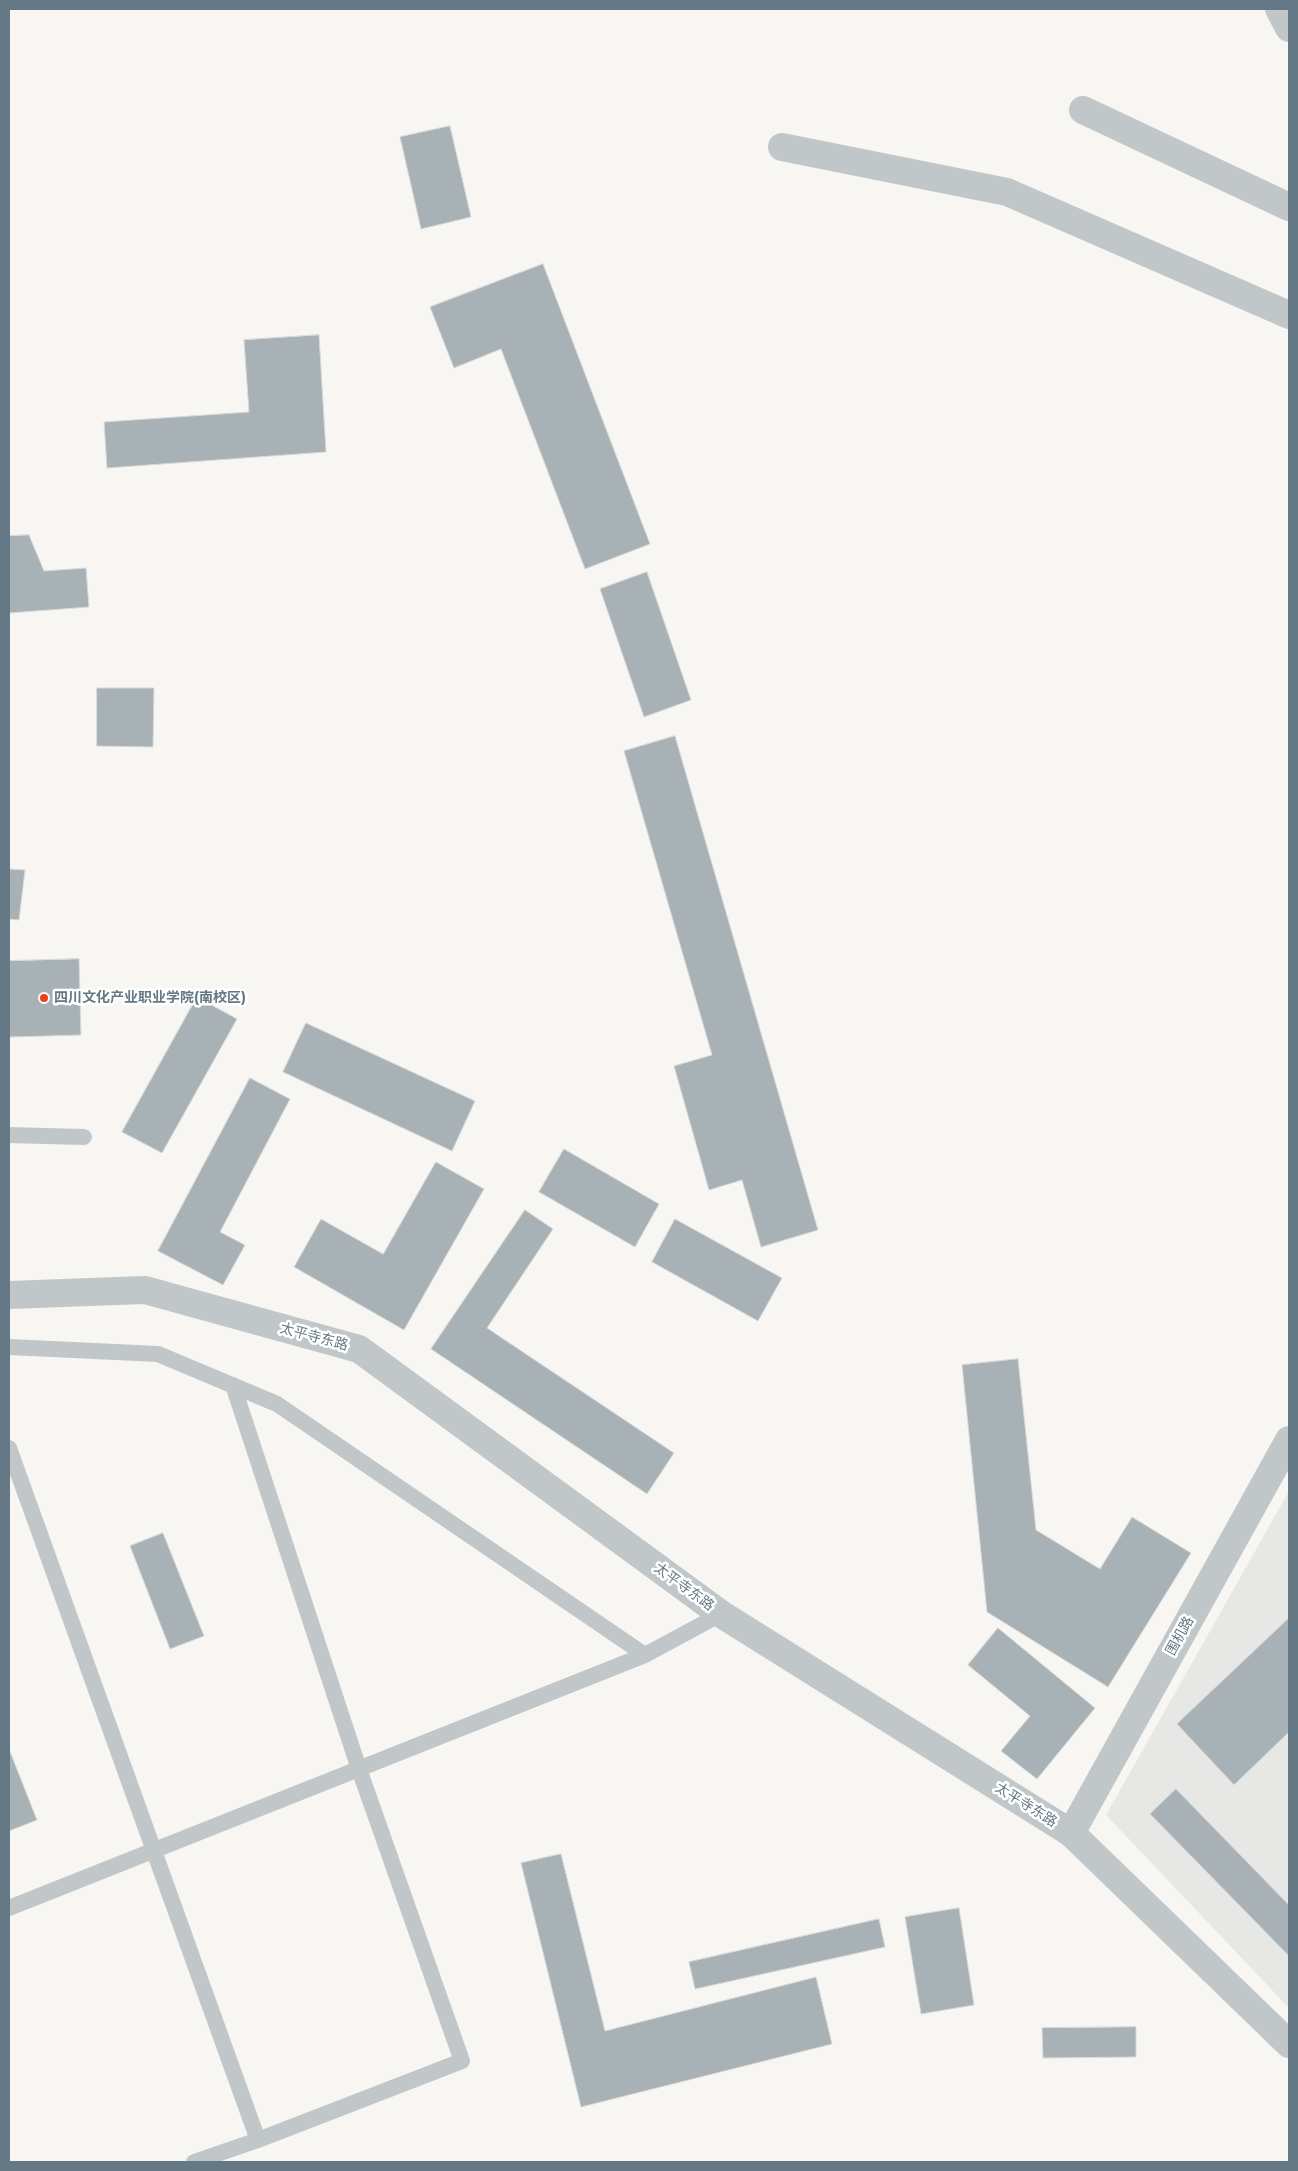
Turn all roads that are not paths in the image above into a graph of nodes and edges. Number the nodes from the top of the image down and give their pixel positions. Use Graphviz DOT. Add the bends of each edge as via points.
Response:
graph roads {
  1 [pos="1279,9"];
  2 [pos="1289,28"];
  3 [pos="1083,110"];
  4 [pos="782,147"];
  5 [pos="1289,207"];
  6 [pos="1289,315"];
  7 [pos="9,1135"];
  8 [pos="84,1138"];
  9 [pos="9,1295"];
  10 [pos="9,1347"];
  11 [pos="233,1385"];
  12 [pos="1289,1440"];
  13 [pos="9,1448"];
  14 [pos="720,1614"];
  15 [pos="645,1655"];
  16 [pos="359,1769"];
  17 [pos="1070,1833"];
  18 [pos="154,1850"];
  19 [pos="9,1908"];
  20 [pos="1289,2044"];
  21 [pos="258,2140"];
  22 [pos="194,2162"];
  1 -- 2 [label="street"];
  3 -- 5 [label="street"];
  4 -- 6 [label="street" via="1007,192"];
  7 -- 8 [label="lane"];
  9 -- 14 [label="street, 太平寺东路" via="145,1290 359,1349"];
  10 -- 11 [label="lane" via="158,1354"];
  11 -- 15 [label="lane" via="277,1404"];
  11 -- 16 [label="lane"];
  12 -- 17 [label="street, 围机路"];
  13 -- 18 [label="lane"];
  14 -- 15 [label="lane"];
  14 -- 17 [label="street, 太平寺东路"];
  15 -- 16 [label="lane"];
  16 -- 18 [label="lane"];
  16 -- 21 [label="lane" via="462,2061"];
  17 -- 20 [label="street, 太平寺东路"];
  18 -- 19 [label="lane"];
  18 -- 21 [label="lane"];
  21 -- 22 [label="lane"];
}
